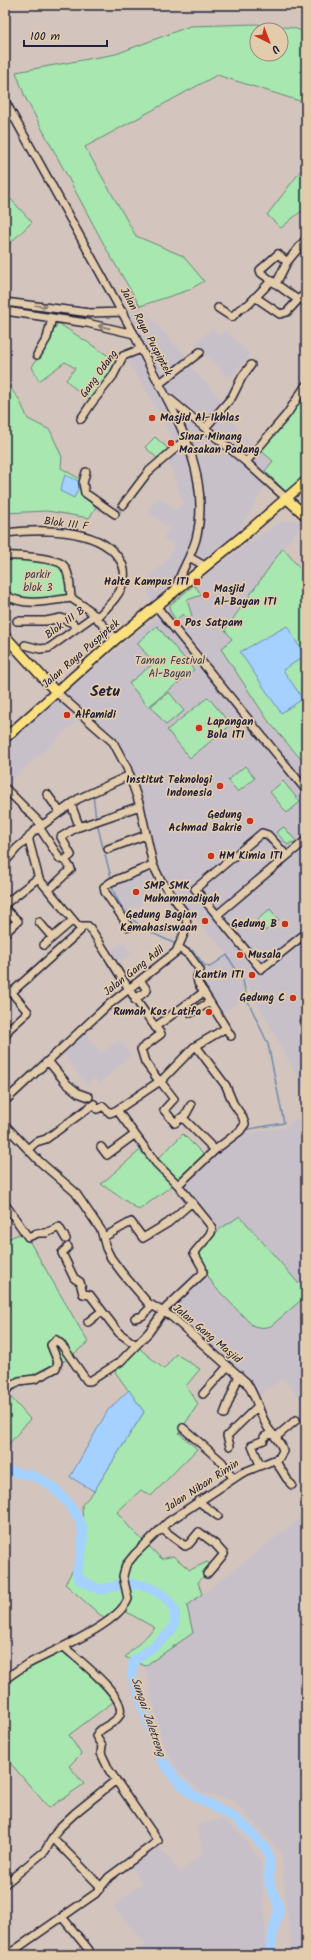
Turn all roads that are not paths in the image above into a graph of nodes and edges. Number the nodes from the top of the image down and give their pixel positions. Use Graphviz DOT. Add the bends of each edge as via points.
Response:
graph roads {
  1 [pos="5,101"];
  2 [pos="306,239"];
  3 [pos="287,262"];
  4 [pos="273,282"];
  5 [pos="306,292"];
  6 [pos="255,297"];
  7 [pos="298,300"];
  8 [pos="5,302"];
  9 [pos="218,308"];
  10 [pos="5,311"];
  11 [pos="123,312"];
  12 [pos="90,313"];
  13 [pos="52,318"];
  14 [pos="87,323"];
  15 [pos="134,334"];
  16 [pos="142,349"];
  17 [pos="200,352"];
  18 [pos="37,355"];
  19 [pos="250,365"];
  20 [pos="160,384"];
  21 [pos="306,385"];
  22 [pos="168,398"];
  23 [pos="81,419"];
  24 [pos="205,428"];
  25 [pos="186,439"];
  26 [pos="246,462"];
  27 [pos="86,472"];
  28 [pos="306,481"];
  29 [pos="286,498"];
  30 [pos="123,505"];
  31 [pos="115,514"];
  32 [pos="306,516"];
  33 [pos="5,533"];
  34 [pos="5,556"];
  35 [pos="189,557"];
  36 [pos="205,566"];
  37 [pos="175,590"];
  38 [pos="5,595"];
  39 [pos="71,598"];
  40 [pos="156,606"];
  41 [pos="96,616"];
  42 [pos="17,621"];
  43 [pos="77,628"];
  44 [pos="5,636"];
  45 [pos="116,639"];
  46 [pos="25,645"];
  47 [pos="56,692"];
  48 [pos="6,736"];
  49 [pos="130,775"];
  50 [pos="5,788"];
  51 [pos="306,790"];
  52 [pos="47,794"];
  53 [pos="71,804"];
  54 [pos="140,806"];
  55 [pos="60,812"];
  56 [pos="40,826"];
  57 [pos="79,827"];
  58 [pos="146,835"];
  59 [pos="29,838"];
  60 [pos="306,840"];
  61 [pos="108,849"];
  62 [pos="287,856"];
  63 [pos="65,860"];
  64 [pos="5,862"];
  65 [pos="153,865"];
  66 [pos="38,878"];
  67 [pos="48,891"];
  68 [pos="5,904"];
  69 [pos="5,909"];
  70 [pos="217,915"];
  71 [pos="72,921"];
  72 [pos="39,922"];
  73 [pos="82,926"];
  74 [pos="129,927"];
  75 [pos="5,933"];
  76 [pos="306,933"];
  77 [pos="52,937"];
  78 [pos="44,945"];
  79 [pos="180,945"];
  80 [pos="140,980"];
  81 [pos="5,988"];
  82 [pos="128,989"];
  83 [pos="204,992"];
  84 [pos="11,993"];
  85 [pos="135,1000"];
  86 [pos="210,1002"];
  87 [pos="191,1013"];
  88 [pos="306,1021"];
  89 [pos="306,1024"];
  90 [pos="7,1026"];
  91 [pos="155,1027"];
  92 [pos="226,1028"];
  93 [pos="231,1036"];
  94 [pos="5,1037"];
  95 [pos="196,1046"];
  96 [pos="48,1060"];
  97 [pos="159,1081"];
  98 [pos="89,1097"];
  99 [pos="5,1101"];
  100 [pos="191,1104"];
  101 [pos="116,1110"];
  102 [pos="183,1118"];
  103 [pos="5,1125"];
  104 [pos="134,1135"];
  105 [pos="101,1147"];
  106 [pos="28,1149"];
  107 [pos="215,1150"];
  108 [pos="178,1185"];
  109 [pos="192,1202"];
  110 [pos="5,1204"];
  111 [pos="8,1215"];
  112 [pos="104,1237"];
  113 [pos="66,1239"];
  114 [pos="68,1247"];
  115 [pos="152,1306"];
  116 [pos="102,1311"];
  117 [pos="163,1311"];
  118 [pos="135,1318"];
  119 [pos="88,1322"];
  120 [pos="136,1346"];
  121 [pos="228,1366"];
  122 [pos="239,1375"];
  123 [pos="5,1390"];
  124 [pos="203,1394"];
  125 [pos="258,1406"];
  126 [pos="224,1414"];
  127 [pos="296,1420"];
  128 [pos="183,1428"];
  129 [pos="274,1435"];
  130 [pos="230,1446"];
  131 [pos="275,1460"];
  132 [pos="260,1465"];
  133 [pos="233,1478"];
  134 [pos="290,1483"];
  135 [pos="198,1501"];
  136 [pos="218,1516"];
  137 [pos="162,1529"];
  138 [pos="207,1574"];
  139 [pos="64,1647"];
  140 [pos="5,1679"];
  141 [pos="116,1780"];
  142 [pos="53,1838"];
  143 [pos="5,1884"];
  144 [pos="101,1887"];
  145 [pos="62,1917"];
  146 [pos="89,1950"];
  147 [pos="5,1952"];
  1 -- 11 [label="street, Jalan Raya Puspiptek"];
  2 -- 3 [label="street"];
  3 -- 4 [label="street"];
  3 -- 4 [label="street" via="278,254 260,270"];
  4 -- 6 [label="street"];
  4 -- 7 [label="street"];
  5 -- 7 [label="street"];
  6 -- 7 [label="street" via="280,314 287,312"];
  6 -- 9 [label="street" via="232,317"];
  8 -- 12 [label="street, one-way"];
  10 -- 13 [label="street"];
  11 -- 12 [label="street"];
  11 -- 15 [label="street, Jalan Raya Puspiptek"];
  12 -- 14 [label="street"];
  13 -- 14 [label="street"];
  13 -- 18 [label="street" via="47,338"];
  15 -- 14 [label="street, one-way"];
  15 -- 16 [label="street, Jalan Raya Puspiptek"];
  16 -- 20 [label="street, Jalan Raya Puspiptek"];
  16 -- 23 [label="street, Gang Odang" via="123,356 113,376"];
  17 -- 20 [label="street"];
  19 -- 24 [label="street" via="232,397"];
  20 -- 22 [label="street, Jalan Raya Puspiptek"];
  21 -- 26 [label="street" via="286,414"];
  22 -- 24 [label="street"];
  22 -- 25 [label="street, Jalan Raya Puspiptek"];
  24 -- 26 [label="street"];
  25 -- 30 [label="street" via="148,472"];
  25 -- 35 [label="street, Jalan Raya Puspiptek" via="196,476 199,507 196,539"];
  26 -- 29 [label="street"];
  27 -- 31 [label="street" via="83,483 85,493"];
  28 -- 29 [label="main road, Jalan Raya Puspiptek"];
  29 -- 32 [label="main road"];
  29 -- 36 [label="main road, Jalan Raya Puspiptek"];
  33 -- 41 [label="street, Blok III F" via="19,531 73,534 99,541 115,554 124,569 124,583"];
  34 -- 39 [label="street" via="16,555 59,562 64,567"];
  35 -- 36 [label="street"];
  35 -- 37 [label="street, Jalan Raya Puspiptek"];
  36 -- 37 [label="main road, Jalan Raya Puspiptek"];
  37 -- 40 [label="main road, Jalan Raya Puspiptek"];
  38 -- 39 [label="street" via="17,601 34,602"];
  39 -- 41 [label="street"];
  40 -- 45 [label="main road, Jalan Raya Puspiptek"];
  40 -- 51 [label="street"];
  41 -- 43 [label="street, Blok III B"];
  41 -- 45 [label="street"];
  42 -- 43 [label="street" via="61,618"];
  43 -- 46 [label="street, Blok III B" via="49,648 40,649"];
  44 -- 47 [label="main road"];
  45 -- 47 [label="main road, Jalan Raya Puspiptek"];
  47 -- 48 [label="main road, Jalan Raya Puspiptek"];
  47 -- 49 [label="street, Jalan Gang Adil" via="113,742"];
  49 -- 53 [label="street" via="92,791"];
  49 -- 54 [label="street, Jalan Gang Adil"];
  50 -- 56 [label="street"];
  52 -- 55 [label="street"];
  53 -- 55 [label="street"];
  53 -- 57 [label="street"];
  54 -- 57 [label="street"];
  54 -- 58 [label="street, Jalan Gang Adil"];
  55 -- 56 [label="street"];
  56 -- 59 [label="street"];
  56 -- 63 [label="street" via="60,859"];
  57 -- 63 [label="street" via="61,837 71,855"];
  58 -- 61 [label="street"];
  58 -- 65 [label="street, Jalan Gang Adil"];
  59 -- 64 [label="street"];
  59 -- 66 [label="street"];
  60 -- 62 [label="street"];
  62 -- 70 [label="street"];
  62 -- 70 [label="street" via="266,833 262,833 195,889"];
  63 -- 67 [label="street" via="71,869"];
  65 -- 74 [label="street" via="104,887"];
  65 -- 79 [label="street, Jalan Gang Adil" via="187,916 187,927"];
  66 -- 67 [label="street"];
  66 -- 68 [label="street"];
  67 -- 71 [label="street"];
  69 -- 75 [label="street" via="18,921"];
  70 -- 76 [label="street" via="261,969"];
  71 -- 73 [label="street"];
  71 -- 77 [label="street"];
  72 -- 77 [label="street"];
  73 -- 82 [label="street" via="90,928"];
  73 -- 84 [label="street" via="80,931"];
  77 -- 78 [label="street"];
  79 -- 80 [label="street, Jalan Gang Adil" via="173,954"];
  79 -- 83 [label="street" via="200,970 197,978"];
  80 -- 82 [label="street, Jalan Gang Adil"];
  80 -- 85 [label="street" via="147,990"];
  81 -- 84 [label="street"];
  82 -- 85 [label="street"];
  82 -- 96 [label="street, Jalan Gang Adil"];
  83 -- 86 [label="street"];
  83 -- 91 [label="street"];
  84 -- 90 [label="street" via="28,1012"];
  85 -- 91 [label="street"];
  86 -- 87 [label="street"];
  86 -- 92 [label="street"];
  88 -- 89 [label="street"];
  90 -- 94 [label="street"];
  91 -- 97 [label="street" via="161,1034 141,1050 145,1062"];
  92 -- 93 [label="street"];
  92 -- 95 [label="street"];
  95 -- 97 [label="street"];
  95 -- 107 [label="street" via="226,1086 245,1124 240,1131"];
  96 -- 98 [label="street" via="67,1084 78,1093"];
  96 -- 99 [label="street, Jalan Gang Adil"];
  97 -- 101 [label="street"];
  97 -- 102 [label="street" via="174,1099 164,1111 176,1123"];
  100 -- 102 [label="street"];
  101 -- 104 [label="street"];
  101 -- 106 [label="street" via="110,1113 103,1106 97,1109 94,1104"];
  102 -- 107 [label="street"];
  103 -- 106 [label="street, Jalan Gang Masjid"];
  104 -- 105 [label="street" via="107,1155"];
  104 -- 108 [label="street"];
  106 -- 112 [label="street, Jalan Gang Masjid" via="76,1192"];
  107 -- 108 [label="street"];
  108 -- 109 [label="street"];
  109 -- 112 [label="street" via="168,1223 143,1238 131,1222"];
  109 -- 117 [label="street" via="212,1229 210,1235 194,1252 203,1272"];
  110 -- 111 [label="street"];
  111 -- 113 [label="street" via="28,1237 59,1227"];
  112 -- 115 [label="street, Jalan Gang Masjid" via="106,1248 117,1267"];
  114 -- 116 [label="street" via="62,1252 73,1277 80,1282 83,1294 90,1295"];
  115 -- 117 [label="street, Jalan Gang Masjid"];
  115 -- 118 [label="street" via="142,1316"];
  116 -- 119 [label="street"];
  116 -- 120 [label="street" via="119,1333"];
  117 -- 120 [label="street" via="154,1327"];
  117 -- 121 [label="street, Jalan Gang Masjid"];
  120 -- 123 [label="street" via="116,1365 89,1382 61,1344 55,1340 51,1345 58,1362 56,1368 35,1379 19,1381"];
  121 -- 122 [label="street, Jalan Gang Masjid"];
  121 -- 124 [label="street"];
  122 -- 125 [label="street, Jalan Gang Masjid" via="249,1386"];
  122 -- 126 [label="street"];
  125 -- 129 [label="street, Jalan Gang Masjid"];
  125 -- 130 [label="street" via="227,1436"];
  127 -- 129 [label="street"];
  128 -- 133 [label="street" via="222,1462"];
  129 -- 131 [label="street, Jalan Gang Masjid" via="283,1453"];
  129 -- 132 [label="street" via="264,1437 264,1440 252,1445"];
  131 -- 132 [label="street, Jalan Niban Rimin"];
  131 -- 134 [label="street"];
  132 -- 133 [label="street, Jalan Niban Rimin"];
  133 -- 135 [label="street, Jalan Niban Rimin"];
  135 -- 136 [label="street"];
  135 -- 137 [label="street, Jalan Niban Rimin" via="174,1516"];
  137 -- 138 [label="street" via="185,1546 199,1532 219,1547 224,1554"];
  137 -- 139 [label="street, Jalan Niban Rimin" via="126,1565 124,1576 128,1599 121,1610 91,1633"];
  139 -- 140 [label="street, Jalan Niban Rimin" via="28,1664"];
  139 -- 141 [label="street" via="109,1688 121,1708 120,1716 96,1736 102,1746 101,1753 106,1764"];
  141 -- 142 [label="street" via="75,1813 58,1829"];
  141 -- 144 [label="street" via="158,1841 109,1877"];
  142 -- 143 [label="street" via="45,1851"];
  142 -- 144 [label="street"];
  144 -- 145 [label="street"];
  145 -- 146 [label="street"];
  145 -- 147 [label="street" via="13,1951"];
}
